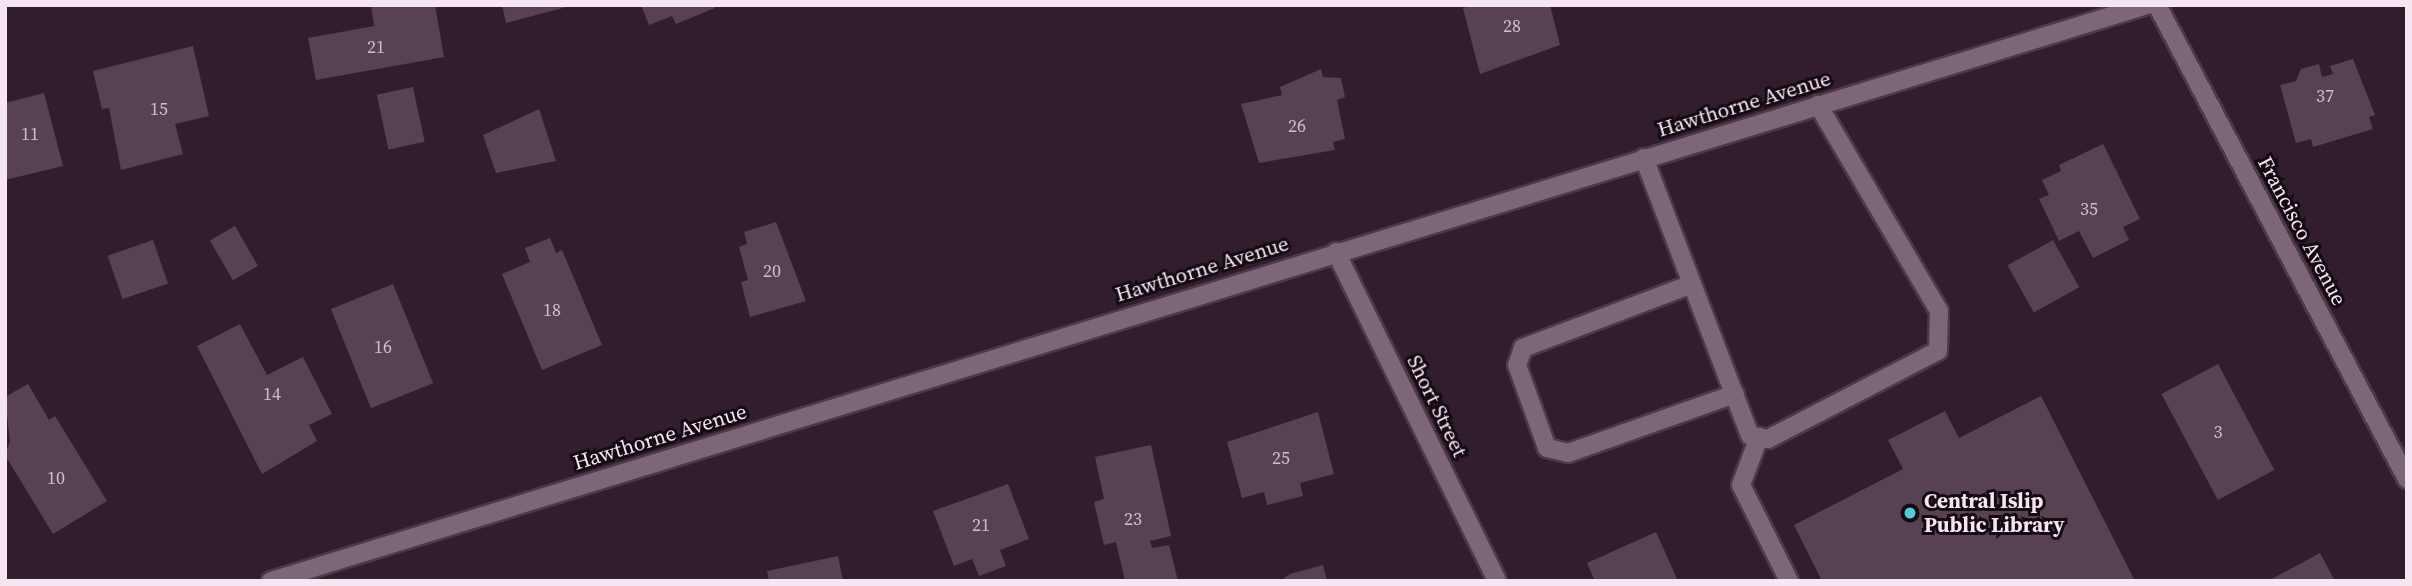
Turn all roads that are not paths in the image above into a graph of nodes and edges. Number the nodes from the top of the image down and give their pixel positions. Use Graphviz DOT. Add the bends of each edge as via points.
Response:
graph roads {
  1 [pos="2147,5"];
  2 [pos="2157,5"];
  3 [pos="1818,105"];
  4 [pos="1644,158"];
  5 [pos="1336,252"];
  6 [pos="1692,284"];
  7 [pos="1735,394"];
  8 [pos="1759,437"];
  9 [pos="2407,479"];
  10 [pos="271,581"];
  11 [pos="1497,581"];
  12 [pos="1788,581"];
  1 -- 3 [label="street, Hawthorne Avenue"];
  2 -- 9 [label="street, Francisco Avenue"];
  3 -- 4 [label="street, Hawthorne Avenue"];
  3 -- 8 [label="street" via="1939,311 1938,351 1768,439"];
  4 -- 5 [label="street, Hawthorne Avenue"];
  4 -- 6 [label="street"];
  5 -- 10 [label="street, Hawthorne Avenue"];
  5 -- 11 [label="street, Short Street"];
  6 -- 7 [label="street"];
  6 -- 7 [label="street" via="1523,348 1517,365 1547,448 1568,453"];
  7 -- 8 [label="street" via="1750,435"];
  8 -- 12 [label="street" via="1741,485"];
}
